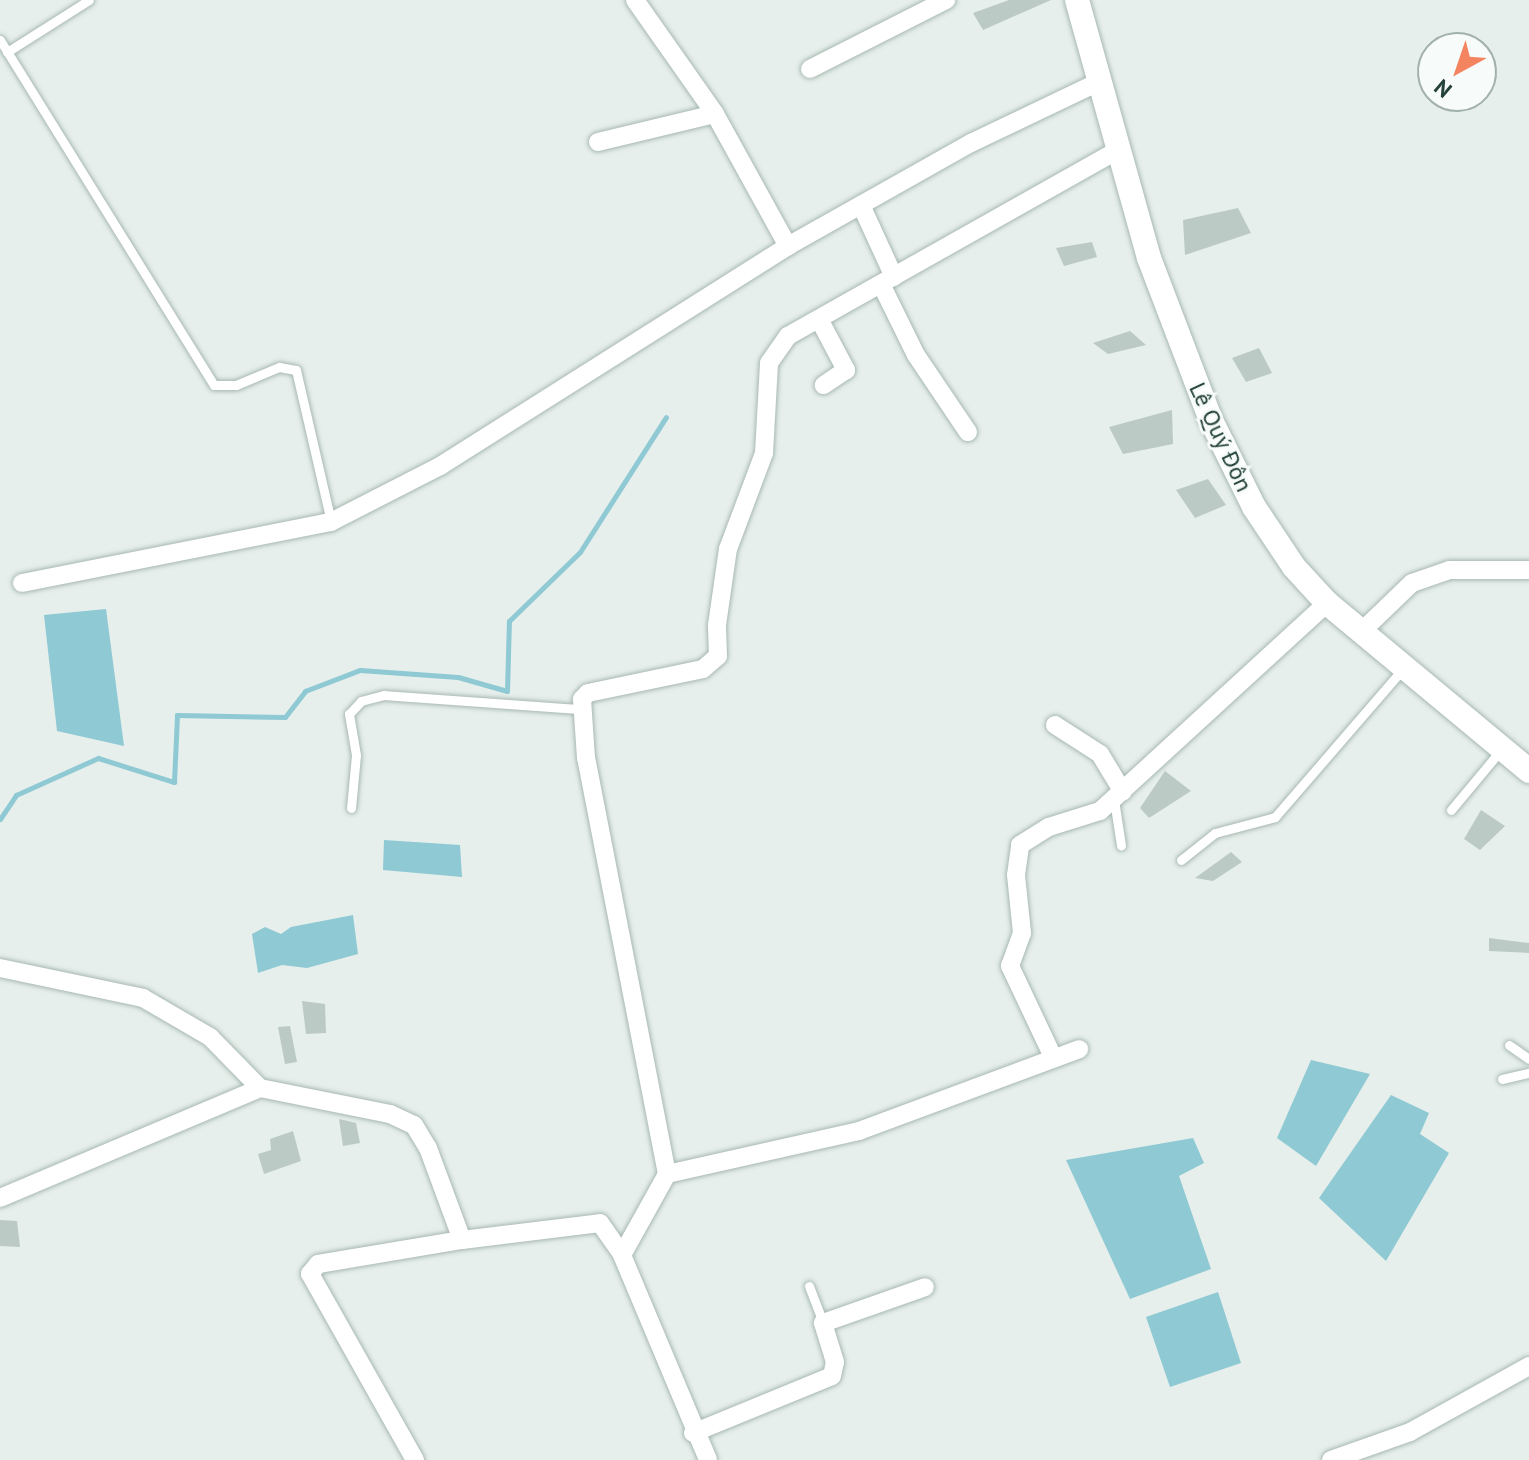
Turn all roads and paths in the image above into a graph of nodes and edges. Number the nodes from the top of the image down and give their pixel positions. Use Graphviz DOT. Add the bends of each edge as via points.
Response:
graph roads {
  1 [pos="89,0"];
  2 [pos="635,0"];
  3 [pos="946,0"];
  4 [pos="1077,0"];
  5 [pos="0,40"];
  6 [pos="7,52"];
  7 [pos="810,69"];
  8 [pos="1099,82"];
  9 [pos="715,114"];
  10 [pos="598,142"];
  11 [pos="1118,150"];
  12 [pos="861,205"];
  13 [pos="788,246"];
  14 [pos="887,280"];
  15 [pos="819,319"];
  16 [pos="824,385"];
  17 [pos="968,432"];
  18 [pos="331,522"];
  19 [pos="1529,570"];
  20 [pos="22,583"];
  21 [pos="1327,603"];
  22 [pos="1360,633"];
  23 [pos="1402,670"];
  24 [pos="581,709"];
  25 [pos="1055,725"];
  26 [pos="1503,748"];
  27 [pos="1529,771"];
  28 [pos="1118,796"];
  29 [pos="351,808"];
  30 [pos="1451,810"];
  31 [pos="1121,845"];
  32 [pos="1181,860"];
  33 [pos="0,968"];
  34 [pos="1509,1045"];
  35 [pos="1079,1049"];
  36 [pos="1053,1057"];
  37 [pos="1529,1059"];
  38 [pos="1529,1073"];
  39 [pos="1502,1079"];
  40 [pos="260,1088"];
  41 [pos="667,1174"];
  42 [pos="0,1198"];
  43 [pos="462,1240"];
  44 [pos="622,1255"];
  45 [pos="809,1286"];
  46 [pos="925,1287"];
  47 [pos="823,1323"];
  48 [pos="1529,1366"];
  49 [pos="693,1433"];
  50 [pos="415,1460"];
  51 [pos="708,1460"];
  52 [pos="1331,1460"];
  1 -- 6 [label="lane"];
  2 -- 9 [label="street"];
  3 -- 7 [label="street"];
  4 -- 8 [label="main road, Lê Quý Đôn"];
  5 -- 6 [label="lane"];
  6 -- 18 [label="lane" via="214,385 236,385 279,367 296,370"];
  8 -- 11 [label="main road, Lê Quý Đôn"];
  8 -- 12 [label="street" via="971,143"];
  9 -- 10 [label="street"];
  9 -- 13 [label="street"];
  11 -- 14 [label="street"];
  11 -- 21 [label="main road, Lê Quý Đôn" via="1149,258 1233,471 1270,535"];
  12 -- 13 [label="street"];
  12 -- 14 [label="street"];
  13 -- 18 [label="street" via="440,466"];
  14 -- 15 [label="street"];
  14 -- 17 [label="street" via="916,355"];
  15 -- 16 [label="street" via="846,370"];
  15 -- 24 [label="street" via="788,336 769,363 764,453 728,549 718,656 703,669 588,693"];
  18 -- 20 [label="street"];
  19 -- 22 [label="street" via="1449,570 1412,583"];
  21 -- 22 [label="main road, Lê Quý Đôn"];
  21 -- 28 [label="street"];
  22 -- 23 [label="main road, Lê Quý Đôn"];
  23 -- 26 [label="main road, Lê Quý Đôn"];
  23 -- 32 [label="lane" via="1275,817 1215,833"];
  24 -- 29 [label="lane" via="384,695 361,701 349,714 356,755"];
  24 -- 41 [label="street"];
  25 -- 28 [label="street" via="1100,754"];
  26 -- 27 [label="main road, Lê Quý Đôn"];
  26 -- 30 [label="lane"];
  28 -- 31 [label="lane"];
  28 -- 36 [label="street" via="1090,816 1031,836 1016,857 1022,933 1010,966"];
  33 -- 40 [label="street" via="143,998 210,1037"];
  34 -- 37 [label="lane"];
  35 -- 36 [label="street"];
  36 -- 41 [label="street" via="859,1131"];
  38 -- 39 [label="lane"];
  40 -- 42 [label="street"];
  40 -- 43 [label="street" via="390,1114 414,1125 428,1148"];
  41 -- 44 [label="street"];
  43 -- 44 [label="street" via="590,1222 607,1228"];
  43 -- 50 [label="street" via="318,1264 310,1274"];
  44 -- 49 [label="street"];
  45 -- 47 [label="lane"];
  46 -- 47 [label="street"];
  47 -- 49 [label="street" via="835,1362 832,1376"];
  48 -- 52 [label="street" via="1410,1432"];
  49 -- 51 [label="street"];
}
